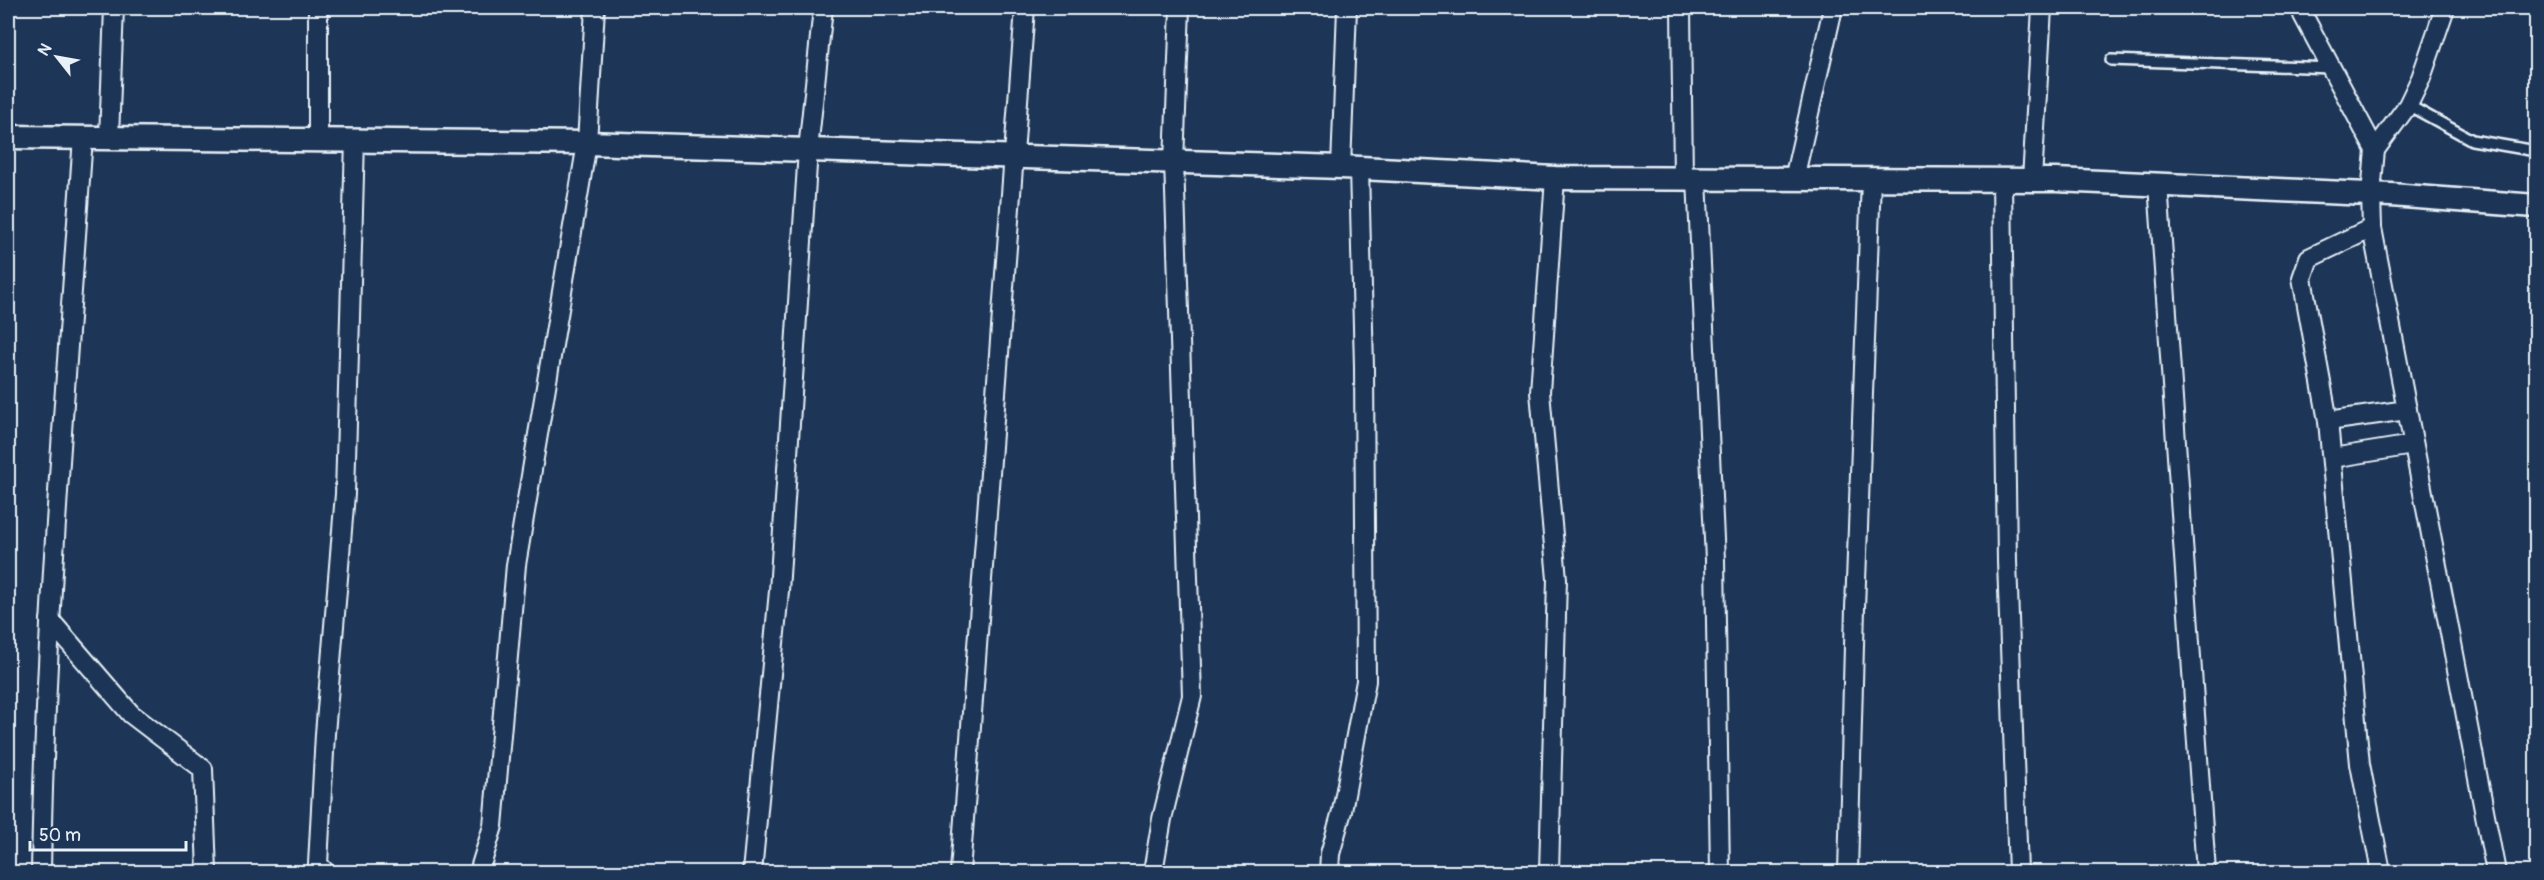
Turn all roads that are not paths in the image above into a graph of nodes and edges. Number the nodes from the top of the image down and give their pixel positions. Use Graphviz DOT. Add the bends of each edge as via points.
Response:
graph roads {
  1 [pos="114,8"];
  2 [pos="318,8"];
  3 [pos="596,8"];
  4 [pos="823,8"];
  5 [pos="1025,8"];
  6 [pos="1180,8"];
  7 [pos="1347,8"];
  8 [pos="1681,8"];
  9 [pos="1833,8"];
  10 [pos="2042,8"];
  11 [pos="2301,8"];
  12 [pos="2445,8"];
  13 [pos="2111,60"];
  14 [pos="2333,68"];
  15 [pos="2408,105"];
  16 [pos="8,137"];
  17 [pos="83,137"];
  18 [pos="109,138"];
  19 [pos="318,140"];
  20 [pos="355,140"];
  21 [pos="587,143"];
  22 [pos="808,150"];
  23 [pos="2375,150"];
  24 [pos="2536,151"];
  25 [pos="1014,157"];
  26 [pos="1174,162"];
  27 [pos="1350,167"];
  28 [pos="1555,178"];
  29 [pos="1690,179"];
  30 [pos="1794,179"];
  31 [pos="1872,180"];
  32 [pos="2002,180"];
  33 [pos="2032,180"];
  34 [pos="2158,184"];
  35 [pos="2371,194"];
  36 [pos="2536,206"];
  37 [pos="2372,228"];
  38 [pos="2407,410"];
  39 [pos="2328,421"];
  40 [pos="2413,445"];
  41 [pos="2332,458"];
  42 [pos="50,620"];
  43 [pos="40,873"];
  44 [pos="207,873"];
  45 [pos="325,873"];
  46 [pos="479,873"];
  47 [pos="752,873"];
  48 [pos="960,873"];
  49 [pos="1153,873"];
  50 [pos="1329,873"];
  51 [pos="1549,873"];
  52 [pos="1720,873"];
  53 [pos="1848,873"];
  54 [pos="2018,873"];
  55 [pos="2206,873"];
  56 [pos="2381,873"];
  57 [pos="2496,873"];
  1 -- 18 [label="street"];
  2 -- 19 [label="street"];
  3 -- 21 [label="street"];
  4 -- 22 [label="street"];
  5 -- 25 [label="street"];
  6 -- 26 [label="street"];
  7 -- 27 [label="street"];
  8 -- 29 [label="street"];
  9 -- 30 [label="street"];
  10 -- 33 [label="street"];
  11 -- 14 [label="street"];
  12 -- 15 [label="street"];
  13 -- 14 [label="lane"];
  14 -- 23 [label="street"];
  15 -- 23 [label="street"];
  15 -- 24 [label="lane" via="2472,140"];
  16 -- 17 [label="street"];
  17 -- 18 [label="street"];
  17 -- 42 [label="street"];
  18 -- 19 [label="street"];
  19 -- 20 [label="street"];
  20 -- 21 [label="street"];
  20 -- 45 [label="street" via="345,494 318,864"];
  21 -- 22 [label="street"];
  21 -- 46 [label="street" via="516,565 494,826"];
  22 -- 25 [label="street"];
  22 -- 47 [label="street" via="779,591"];
  23 -- 35 [label="street"];
  25 -- 26 [label="street"];
  25 -- 48 [label="street"];
  26 -- 27 [label="street"];
  26 -- 49 [label="street" via="1192,696"];
  27 -- 28 [label="street"];
  27 -- 50 [label="street" via="1365,367 1366,681"];
  28 -- 29 [label="street"];
  28 -- 51 [label="street" via="1540,392 1557,579"];
  29 -- 30 [label="street"];
  29 -- 52 [label="street" via="1715,560"];
  30 -- 31 [label="street"];
  31 -- 32 [label="street"];
  31 -- 53 [label="street"];
  32 -- 33 [label="street"];
  32 -- 54 [label="street" via="2007,561"];
  33 -- 34 [label="street"];
  34 -- 35 [label="street"];
  34 -- 55 [label="street"];
  35 -- 36 [label="street"];
  35 -- 37 [label="street"];
  37 -- 38 [label="street"];
  37 -- 39 [label="street" via="2309,258 2302,278"];
  38 -- 39 [label="street"];
  38 -- 40 [label="street"];
  39 -- 41 [label="street"];
  40 -- 41 [label="street"];
  40 -- 57 [label="street"];
  41 -- 56 [label="street" via="2360,764"];
  42 -- 43 [label="street"];
  42 -- 44 [label="street" via="131,714 202,769"];
}
